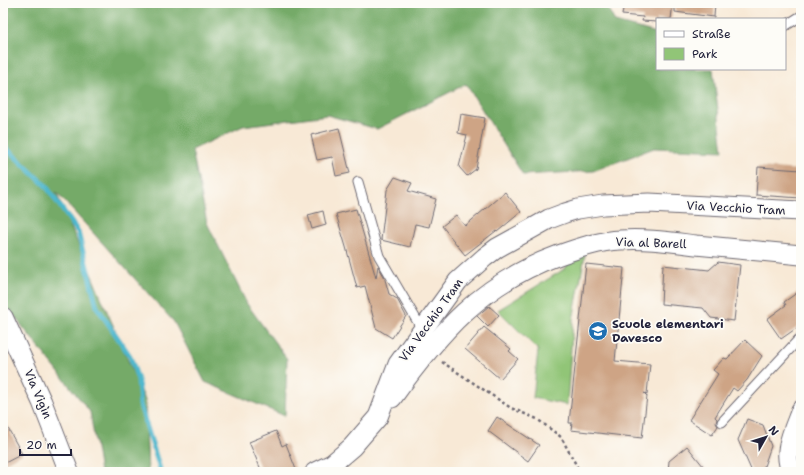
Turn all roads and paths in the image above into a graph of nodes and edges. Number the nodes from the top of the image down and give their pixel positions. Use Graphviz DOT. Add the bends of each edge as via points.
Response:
graph roads {
  1 [pos="801,16"];
  2 [pos="786,25"];
  3 [pos="358,182"];
  4 [pos="801,211"];
  5 [pos="801,255"];
  6 [pos="3,317"];
  7 [pos="423,331"];
  8 [pos="801,337"];
  9 [pos="427,352"];
  10 [pos="801,410"];
  11 [pos="378,417"];
  12 [pos="722,422"];
  13 [pos="69,472"];
  14 [pos="314,472"];
  15 [pos="580,472"];
  16 [pos="792,472"];
  1 -- 2 [label="lane"];
  3 -- 7 [label="lane" via="380,256"];
  4 -- 7 [label="street, Via Vecchio Tram" via="649,203 603,205 565,213 497,248 473,267 458,282"];
  5 -- 9 [label="street, Via al Barell" via="640,240 608,241 591,245 549,258 490,290 465,311"];
  6 -- 13 [label="street, Via Vigìn" via="42,402"];
  7 -- 11 [label="street, Via Vecchio Tram" via="398,364"];
  8 -- 12 [label="lane"];
  9 -- 11 [label="street, Via al Barell"];
  9 -- 15 [label="path" via="511,408 537,419 562,437"];
  10 -- 16 [label="street" via="787,453"];
  11 -- 14 [label="street, Via Vecchio Tram" via="352,447 332,464"];
}
